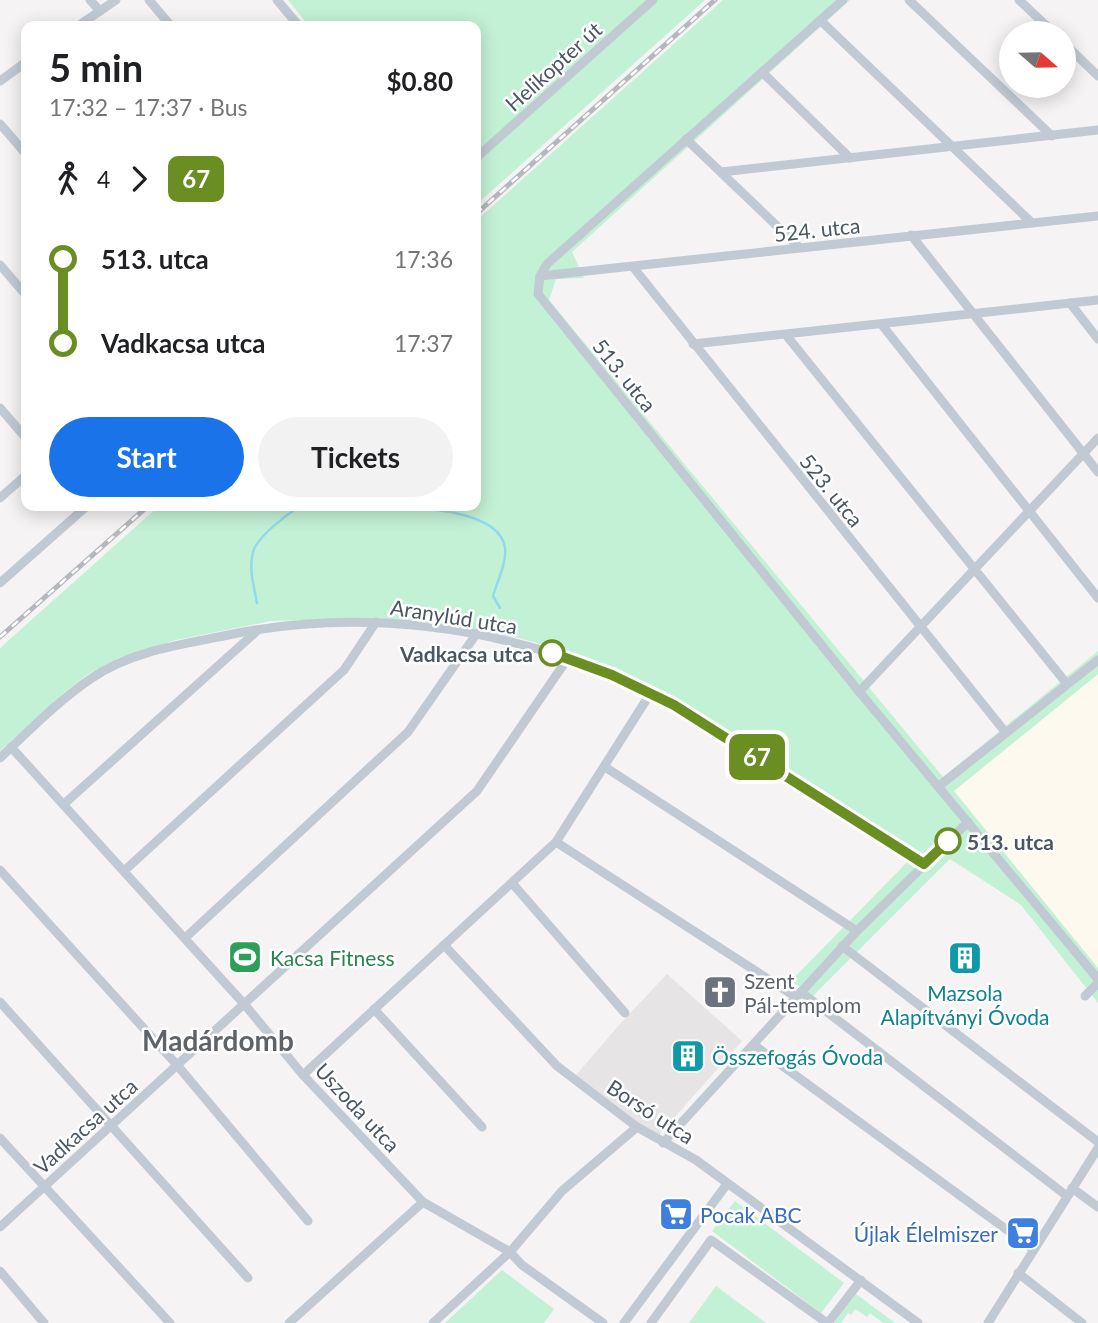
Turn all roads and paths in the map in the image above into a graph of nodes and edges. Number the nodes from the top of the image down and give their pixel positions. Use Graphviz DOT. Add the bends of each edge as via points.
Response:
graph roads {
  1 [pos="90,0"];
  2 [pos="116,0"];
  3 [pos="149,0"];
  4 [pos="277,0"];
  5 [pos="653,0"];
  6 [pos="843,0"];
  7 [pos="908,0"];
  8 [pos="1019,0"];
  9 [pos="100,11"];
  10 [pos="820,20"];
  11 [pos="85,21"];
  12 [pos="167,21"];
  13 [pos="295,21"];
  14 [pos="1041,21"];
  15 [pos="1076,55"];
  16 [pos="21,65"];
  17 [pos="762,72"];
  18 [pos="1098,76"];
  19 [pos="0,80"];
  20 [pos="0,124"];
  21 [pos="1098,130"];
  22 [pos="1052,136"];
  23 [pos="686,139"];
  24 [pos="950,147"];
  25 [pos="21,148"];
  26 [pos="481,154"];
  27 [pos="850,158"];
  28 [pos="721,172"];
  29 [pos="1098,216"];
  30 [pos="1032,223"];
  31 [pos="911,235"];
  32 [pos="800,248"];
  33 [pos="0,265"];
  34 [pos="632,267"];
  35 [pos="540,276"];
  36 [pos="21,289"];
  37 [pos="1098,300"];
  38 [pos="1070,303"];
  39 [pos="972,314"];
  40 [pos="881,325"];
  41 [pos="786,335"];
  42 [pos="1098,339"];
  43 [pos="693,345"];
  44 [pos="0,408"];
  45 [pos="21,432"];
  46 [pos="1098,438"];
  47 [pos="1083,454"];
  48 [pos="1098,472"];
  49 [pos="21,479"];
  50 [pos="0,498"];
  51 [pos="81,511"];
  52 [pos="1029,513"];
  53 [pos="974,571"];
  54 [pos="0,583"];
  55 [pos="1098,598"];
  56 [pos="376,622"];
  57 [pos="920,628"];
  58 [pos="259,629"];
  59 [pos="477,633"];
  60 [pos="568,658"];
  61 [pos="1098,660"];
  62 [pos="1067,684"];
  63 [pos="859,692"];
  64 [pos="650,694"];
  65 [pos="1006,733"];
  66 [pos="11,747"];
  67 [pos="0,758"];
  68 [pos="606,767"];
  69 [pos="939,786"];
  70 [pos="64,804"];
  71 [pos="968,822"];
  72 [pos="556,842"];
  73 [pos="924,864"];
  74 [pos="0,870"];
  75 [pos="124,870"];
  76 [pos="512,883"];
  77 [pos="857,931"];
  78 [pos="185,938"];
  79 [pos="444,945"];
  80 [pos="842,946"];
  81 [pos="1098,981"];
  82 [pos="798,995"];
  83 [pos="1085,996"];
  84 [pos="0,1002"];
  85 [pos="245,1005"];
  86 [pos="374,1009"];
  87 [pos="625,1013"];
  88 [pos="754,1045"];
  89 [pos="177,1065"];
  90 [pos="303,1075"];
  91 [pos="111,1125"];
  92 [pos="482,1127"];
  93 [pos="637,1127"];
  94 [pos="0,1138"];
  95 [pos="1098,1142"];
  96 [pos="663,1143"];
  97 [pos="1098,1148"];
  98 [pos="727,1184"];
  99 [pos="44,1186"];
  100 [pos="1070,1192"];
  101 [pos="423,1202"];
  102 [pos="1098,1208"];
  103 [pos="308,1221"];
  104 [pos="0,1227"];
  105 [pos="1033,1249"];
  106 [pos="510,1252"];
  107 [pos="0,1271"];
  108 [pos="1018,1273"];
  109 [pos="248,1278"];
  110 [pos="861,1280"];
  111 [pos="44,1323"];
  112 [pos="170,1323"];
  113 [pos="289,1323"];
  114 [pos="433,1323"];
  115 [pos="603,1323"];
  116 [pos="624,1323"];
  117 [pos="651,1323"];
  118 [pos="827,1323"];
  119 [pos="918,1323"];
  120 [pos="988,1323"];
  121 [pos="1082,1323"];
  1 -- 9 [label="street"];
  2 -- 9 [label="street"];
  3 -- 12 [label="street"];
  4 -- 13 [label="street"];
  5 -- 26 [label="street, Helikopter út"];
  6 -- 10 [label="street"];
  7 -- 22 [label="street"];
  8 -- 14 [label="street"];
  9 -- 11 [label="street"];
  10 -- 17 [label="street"];
  10 -- 24 [label="street"];
  15 -- 18 [label="street"];
  16 -- 19 [label="street"];
  17 -- 23 [label="street"];
  17 -- 27 [label="street"];
  20 -- 25 [label="street"];
  21 -- 22 [label="street"];
  22 -- 24 [label="street"];
  23 -- 28 [label="street"];
  23 -- 35 [label="street" via="547,264"];
  24 -- 27 [label="street"];
  24 -- 30 [label="street"];
  27 -- 28 [label="street"];
  28 -- 32 [label="street"];
  29 -- 30 [label="street, 524. utca"];
  30 -- 31 [label="street, 524. utca"];
  31 -- 32 [label="street, 524. utca"];
  31 -- 39 [label="street"];
  32 -- 34 [label="street, 524. utca"];
  33 -- 36 [label="street"];
  34 -- 35 [label="street, 524. utca"];
  34 -- 43 [label="street, 523. utca"];
  35 -- 63 [label="street, 513. utca" via="538,294 546,307"];
  37 -- 38 [label="street"];
  38 -- 39 [label="street"];
  38 -- 42 [label="street"];
  39 -- 40 [label="street"];
  39 -- 47 [label="street"];
  40 -- 41 [label="street"];
  40 -- 52 [label="street"];
  41 -- 43 [label="street"];
  41 -- 53 [label="street"];
  43 -- 57 [label="street, 523. utca"];
  44 -- 45 [label="street"];
  46 -- 47 [label="street"];
  47 -- 48 [label="street"];
  47 -- 52 [label="street"];
  49 -- 50 [label="street"];
  51 -- 54 [label="street"];
  52 -- 53 [label="street"];
  52 -- 55 [label="street"];
  53 -- 57 [label="street"];
  53 -- 62 [label="street"];
  56 -- 58 [label="street, Aranylúd utca"];
  56 -- 59 [label="street, Aranylúd utca"];
  56 -- 75 [label="street" via="344,670"];
  57 -- 63 [label="street"];
  57 -- 65 [label="street, 523. utca"];
  58 -- 66 [label="street, Aranylúd utca" via="120,662 93,677"];
  58 -- 70 [label="street"];
  59 -- 60 [label="street, Aranylúd utca"];
  59 -- 78 [label="street" via="408,732"];
  60 -- 64 [label="street, Aranylúd utca"];
  60 -- 85 [label="street, Vadkacsa utca" via="477,791"];
  61 -- 62 [label="street"];
  62 -- 65 [label="street"];
  63 -- 69 [label="street, 513. utca"];
  64 -- 68 [label="street"];
  64 -- 73 [label="street, Aranylúd utca" via="697,719"];
  65 -- 69 [label="street"];
  66 -- 67 [label="street, Aranylúd utca"];
  66 -- 70 [label="street, Uszoda utca"];
  68 -- 72 [label="street"];
  68 -- 77 [label="street"];
  69 -- 71 [label="street, 513. utca"];
  70 -- 75 [label="street, Uszoda utca"];
  71 -- 73 [label="street"];
  71 -- 81 [label="street, 513. utca"];
  72 -- 76 [label="street"];
  72 -- 82 [label="street"];
  73 -- 77 [label="street"];
  74 -- 89 [label="street"];
  75 -- 78 [label="street, Uszoda utca"];
  76 -- 79 [label="street"];
  76 -- 87 [label="street"];
  77 -- 80 [label="street"];
  78 -- 85 [label="street, Uszoda utca"];
  79 -- 86 [label="street"];
  79 -- 93 [label="street, Borsó utca" via="556,1066"];
  80 -- 82 [label="street"];
  80 -- 95 [label="street"];
  81 -- 83 [label="street"];
  82 -- 88 [label="street"];
  82 -- 100 [label="street"];
  84 -- 91 [label="street"];
  85 -- 89 [label="street, Vadkacsa utca"];
  85 -- 90 [label="street, Uszoda utca"];
  86 -- 90 [label="street"];
  86 -- 92 [label="street"];
  88 -- 96 [label="street"];
  88 -- 105 [label="street"];
  89 -- 91 [label="street, Vadkacsa utca"];
  89 -- 103 [label="street"];
  90 -- 101 [label="street, Uszoda utca"];
  91 -- 99 [label="street, Vadkacsa utca"];
  91 -- 109 [label="street"];
  93 -- 96 [label="street, Borsó utca"];
  93 -- 106 [label="street" via="562,1191"];
  94 -- 99 [label="street"];
  96 -- 98 [label="street, Borsó utca"];
  97 -- 100 [label="street"];
  98 -- 110 [label="street, Borsó utca"];
  98 -- 116 [label="street"];
  99 -- 104 [label="street, Vadkacsa utca"];
  99 -- 112 [label="street"];
  100 -- 102 [label="street"];
  100 -- 105 [label="street"];
  101 -- 106 [label="street, Uszoda utca"];
  101 -- 113 [label="street"];
  105 -- 108 [label="street"];
  106 -- 114 [label="street"];
  106 -- 115 [label="street, Uszoda utca"];
  107 -- 111 [label="street"];
  108 -- 120 [label="street"];
  108 -- 121 [label="street"];
  110 -- 118 [label="street"];
  110 -- 119 [label="street, Borsó utca"];
  117 -- 118 [label="street" via="711,1240"];
}
